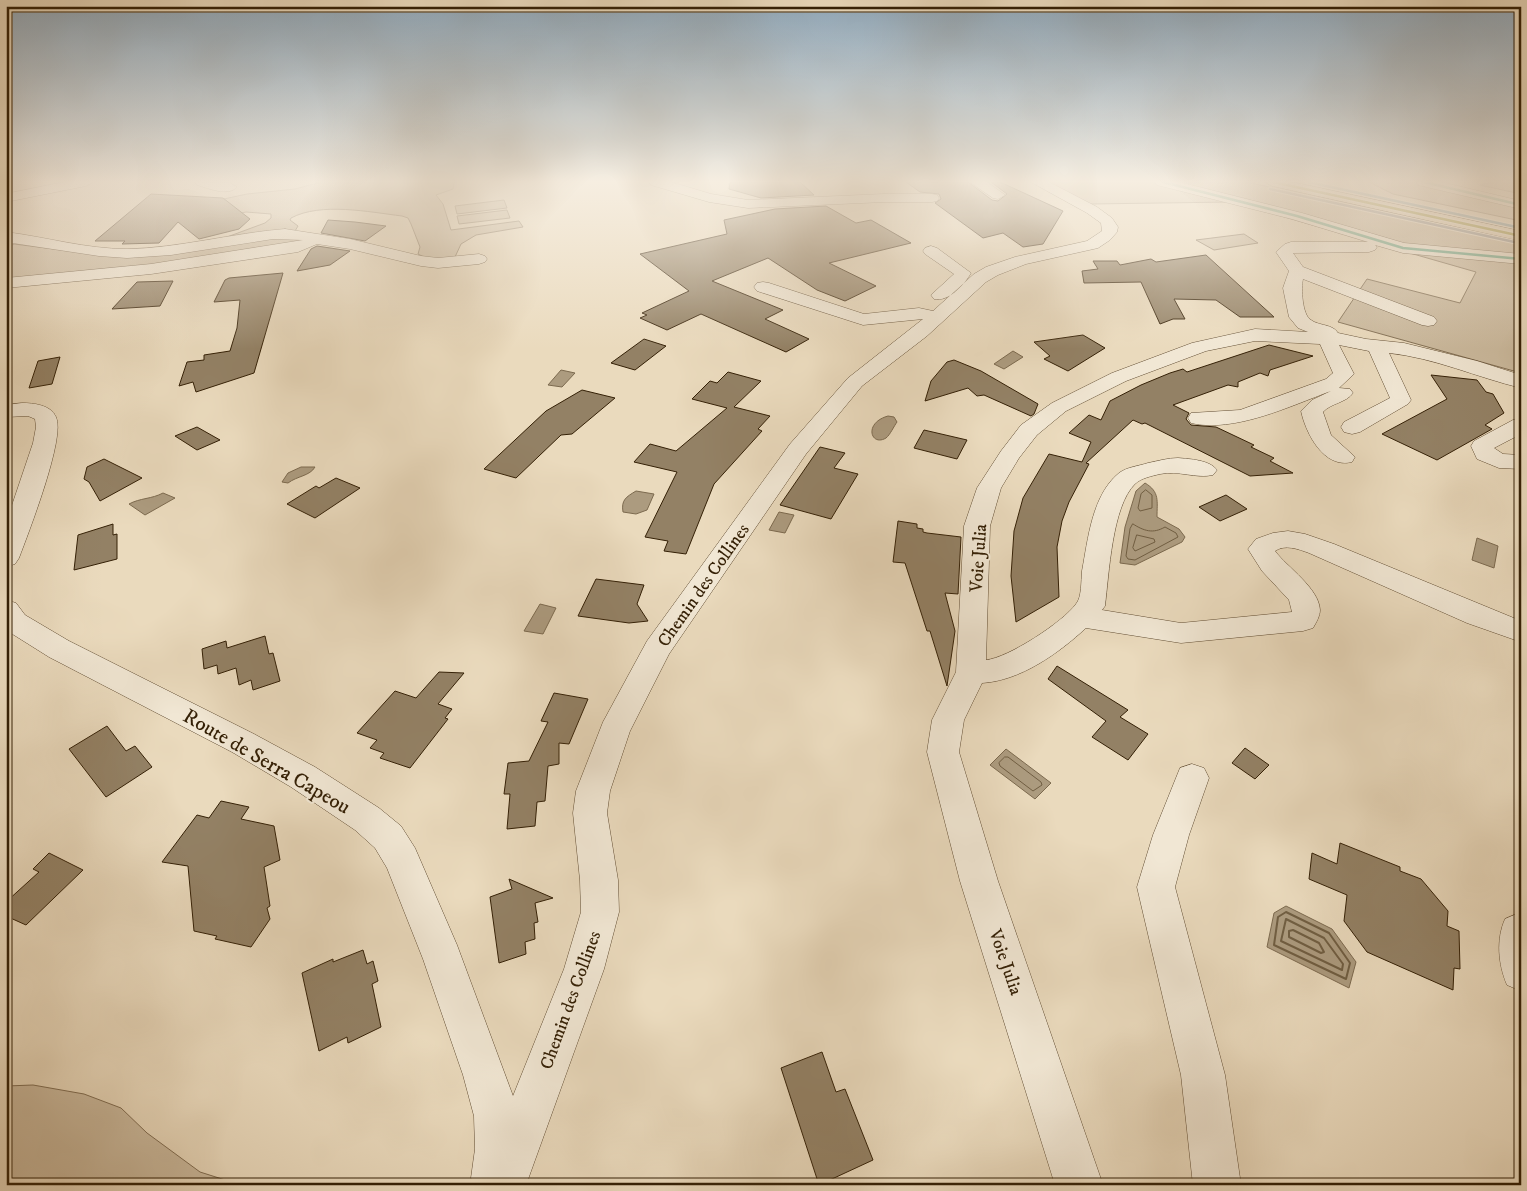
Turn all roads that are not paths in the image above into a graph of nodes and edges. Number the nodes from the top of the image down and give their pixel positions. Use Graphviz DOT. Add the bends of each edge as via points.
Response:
graph roads {
  1 [pos="10,238"];
  2 [pos="257,238"];
  3 [pos="309,238"];
  4 [pos="376,238"];
  5 [pos="1103,238"];
  6 [pos="1368,238"];
  7 [pos="312,239"];
  8 [pos="350,244"];
  9 [pos="1403,248"];
  10 [pos="931,251"];
  11 [pos="480,259"];
  12 [pos="1521,259"];
  13 [pos="1297,271"];
  14 [pos="6,282"];
  15 [pos="763,287"];
  16 [pos="941,313"];
  17 [pos="1428,321"];
  18 [pos="1333,339"];
  19 [pos="1376,346"];
  20 [pos="1344,374"];
  21 [pos="1521,382"];
  22 [pos="6,411"];
  23 [pos="1199,418"];
  24 [pos="1521,424"];
  25 [pos="1352,427"];
  26 [pos="1344,457"];
  27 [pos="1521,462"];
  28 [pos="1205,470"];
  29 [pos="6,558"];
  30 [pos="6,610"];
  31 [pos="1082,616"];
  32 [pos="1521,632"];
  33 [pos="971,672"];
  34 [pos="1192,778"];
  35 [pos="1519,932"];
  36 [pos="1521,971"];
  37 [pos="495,1185"];
  38 [pos="502,1185"];
  39 [pos="1079,1185"];
  40 [pos="1217,1185"];
  1 -- 2 [label="street" via="120,253"];
  3 -- 7 [label="street"];
  4 -- 8 [label="street"];
  5 -- 16 [label="street, Chemin des Collines" via="1087,247 1020,260 992,271"];
  6 -- 9 [label="street"];
  7 -- 8 [label="street"];
  7 -- 14 [label="street" via="298,247 151,269"];
  8 -- 11 [label="street" via="421,262"];
  9 -- 12 [label="street"];
  9 -- 13 [label="street" via="1291,247 1284,252"];
  10 -- 16 [label="street" via="963,273 933,301"];
  13 -- 17 [label="street"];
  13 -- 18 [label="street" via="1292,288 1298,317 1304,324 1339,336"];
  15 -- 16 [label="street" via="863,320"];
  16 -- 38 [label="street, Chemin des Collines" via="855,382 798,449 657,649 614,732 593,791 590,813 600,912 584,969"];
  18 -- 19 [label="street"];
  18 -- 20 [label="street"];
  18 -- 33 [label="street, Voie Julia" via="1255,335 1200,347 1119,377 1059,407 1029,430 989,488 977,526"];
  19 -- 21 [label="street" via="1456,361"];
  19 -- 25 [label="street" via="1401,400"];
  20 -- 23 [label="street" via="1333,383 1243,416"];
  20 -- 26 [label="street" via="1351,386 1342,394 1318,404 1312,412 1314,426 1327,446"];
  22 -- 29 [label="street" via="40,412 49,423"];
  24 -- 27 [label="street" via="1482,446 1485,454 1500,461"];
  28 -- 31 [label="street" via="1174,464 1126,479 1106,513 1091,606"];
  30 -- 37 [label="street, Route de Serra Capeou" via="15,622 59,649 303,777 367,819 388,837 402,860 443,959 485,1075 497,1116"];
  31 -- 32 [label="street" via="1181,633 1303,621 1306,610 1300,594 1265,559 1261,550 1267,543 1281,539 1300,542 1370,568 1486,620"];
  31 -- 33 [label="street" via="1019,662 997,670"];
  33 -- 39 [label="street, Voie Julia" via="950,714 943,752 979,881"];
  34 -- 40 [label="street" via="1156,887 1203,1075"];
  35 -- 36 [label="street"];
}
